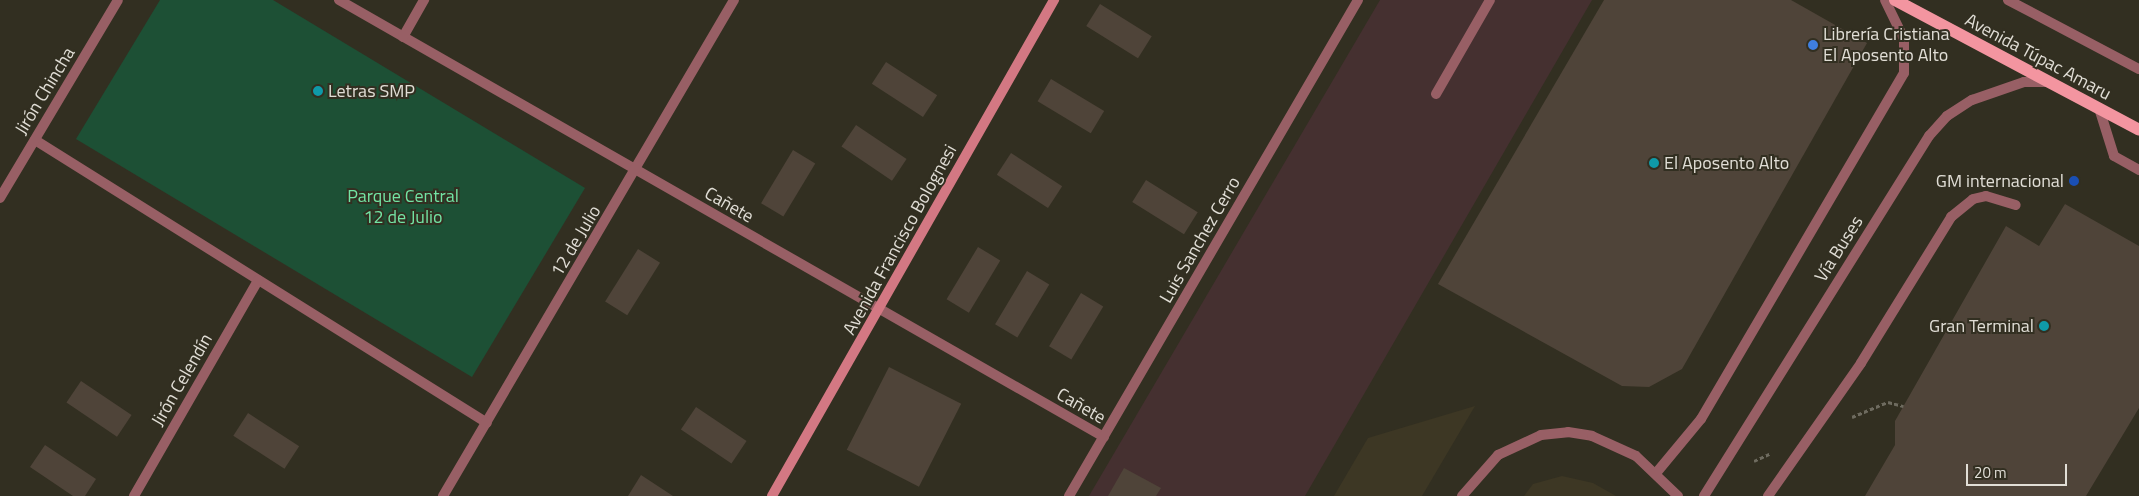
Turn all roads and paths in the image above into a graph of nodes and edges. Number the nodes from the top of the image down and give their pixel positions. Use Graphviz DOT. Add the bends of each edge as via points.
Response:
graph roads {
  1 [pos="118,0"];
  2 [pos="339,0"];
  3 [pos="424,0"];
  4 [pos="734,0"];
  5 [pos="1054,0"];
  6 [pos="1358,0"];
  7 [pos="1490,0"];
  8 [pos="1885,0"];
  9 [pos="1895,0"];
  10 [pos="2008,0"];
  11 [pos="403,37"];
  12 [pos="2139,69"];
  13 [pos="2050,83"];
  14 [pos="1436,94"];
  15 [pos="2098,108"];
  16 [pos="2139,130"];
  17 [pos="35,140"];
  18 [pos="2139,170"];
  19 [pos="637,171"];
  20 [pos="0,198"];
  21 [pos="2016,205"];
  22 [pos="258,280"];
  23 [pos="880,310"];
  24 [pos="487,423"];
  25 [pos="1104,437"];
  26 [pos="1657,472"];
  27 [pos="134,496"];
  28 [pos="443,496"];
  29 [pos="772,496"];
  30 [pos="1069,496"];
  31 [pos="1462,496"];
  32 [pos="1678,496"];
  33 [pos="1704,496"];
  34 [pos="1768,496"];
  1 -- 17 [label="street, Jirón Chincha"];
  2 -- 11 [label="street, Cañete"];
  3 -- 11 [label="street"];
  4 -- 19 [label="street, 12 de Julio"];
  5 -- 23 [label="street, Avenida Francisco Bolognesi"];
  6 -- 25 [label="street, Luis Sanchez Cerro"];
  7 -- 14 [label="street"];
  8 -- 26 [label="street, Vía Buses" via="1906,45 1906,65 1900,80 1701,420"];
  9 -- 13 [label="main road, Avenida Túpac Amaru"];
  10 -- 12 [label="street"];
  11 -- 19 [label="street, Cañete"];
  13 -- 15 [label="main road, Avenida Túpac Amaru"];
  13 -- 33 [label="street, Vía Buses" via="2024,82 1972,100 1947,116 1929,136"];
  15 -- 16 [label="main road, Avenida Túpac Amaru"];
  15 -- 18 [label="street" via="2114,156"];
  17 -- 20 [label="street, Jirón Chincha"];
  17 -- 22 [label="street"];
  19 -- 23 [label="street, Cañete"];
  19 -- 24 [label="street, 12 de Julio"];
  21 -- 34 [label="street" via="1986,196 1973,200 1950,217 1861,363"];
  22 -- 24 [label="street"];
  22 -- 27 [label="street, Jirón Celendín"];
  23 -- 25 [label="street, Cañete"];
  23 -- 29 [label="street, Avenida Francisco Bolognesi"];
  24 -- 28 [label="street, 12 de Julio"];
  25 -- 30 [label="street, Luis Sanchez Cerro"];
  26 -- 31 [label="street" via="1636,456 1592,436 1541,435 1498,455"];
  26 -- 32 [label="street"];
}
